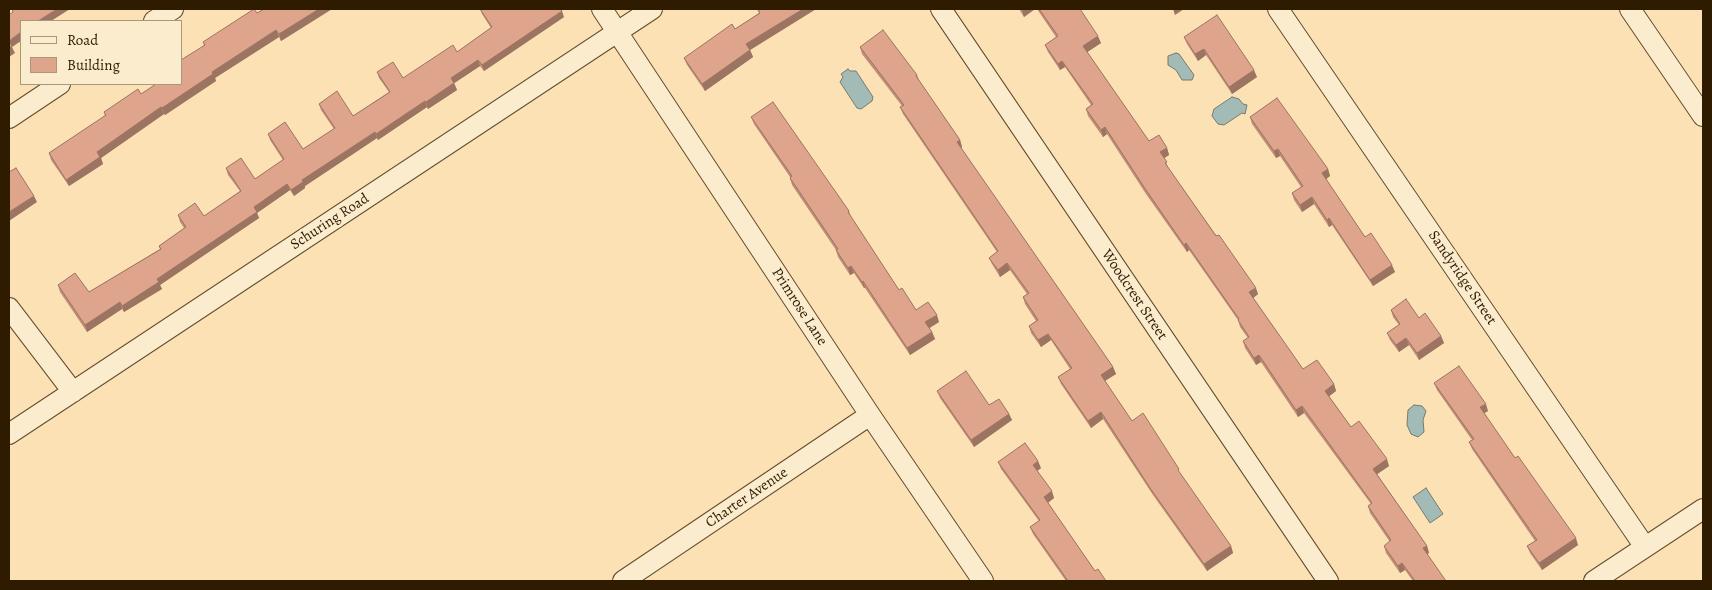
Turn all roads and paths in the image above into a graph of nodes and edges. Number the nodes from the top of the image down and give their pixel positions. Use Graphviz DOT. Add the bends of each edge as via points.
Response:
graph roads {
  1 [pos="173,9"];
  2 [pos="602,9"];
  3 [pos="652,9"];
  4 [pos="941,9"];
  5 [pos="1278,9"];
  6 [pos="1630,9"];
  7 [pos="156,20"];
  8 [pos="617,32"];
  9 [pos="58,85"];
  10 [pos="1703,116"];
  11 [pos="9,118"];
  12 [pos="9,308"];
  13 [pos="74,392"];
  14 [pos="870,416"];
  15 [pos="9,434"];
  16 [pos="1703,509"];
  17 [pos="1645,547"];
  18 [pos="623,581"];
  19 [pos="983,581"];
  20 [pos="1328,581"];
  21 [pos="1594,581"];
  1 -- 7 [label="street"];
  2 -- 8 [label="street, Primrose Lane"];
  3 -- 8 [label="street, Schuring Road"];
  4 -- 20 [label="street, Woodcrest Street"];
  5 -- 17 [label="street, Sandyridge Street"];
  6 -- 10 [label="street"];
  8 -- 13 [label="street, Schuring Road"];
  8 -- 14 [label="street, Primrose Lane"];
  9 -- 11 [label="street"];
  12 -- 13 [label="street"];
  13 -- 15 [label="street, Schuring Road"];
  14 -- 18 [label="street, Charter Avenue"];
  14 -- 19 [label="street, Primrose Lane"];
  16 -- 17 [label="street"];
  17 -- 21 [label="street"];
}
